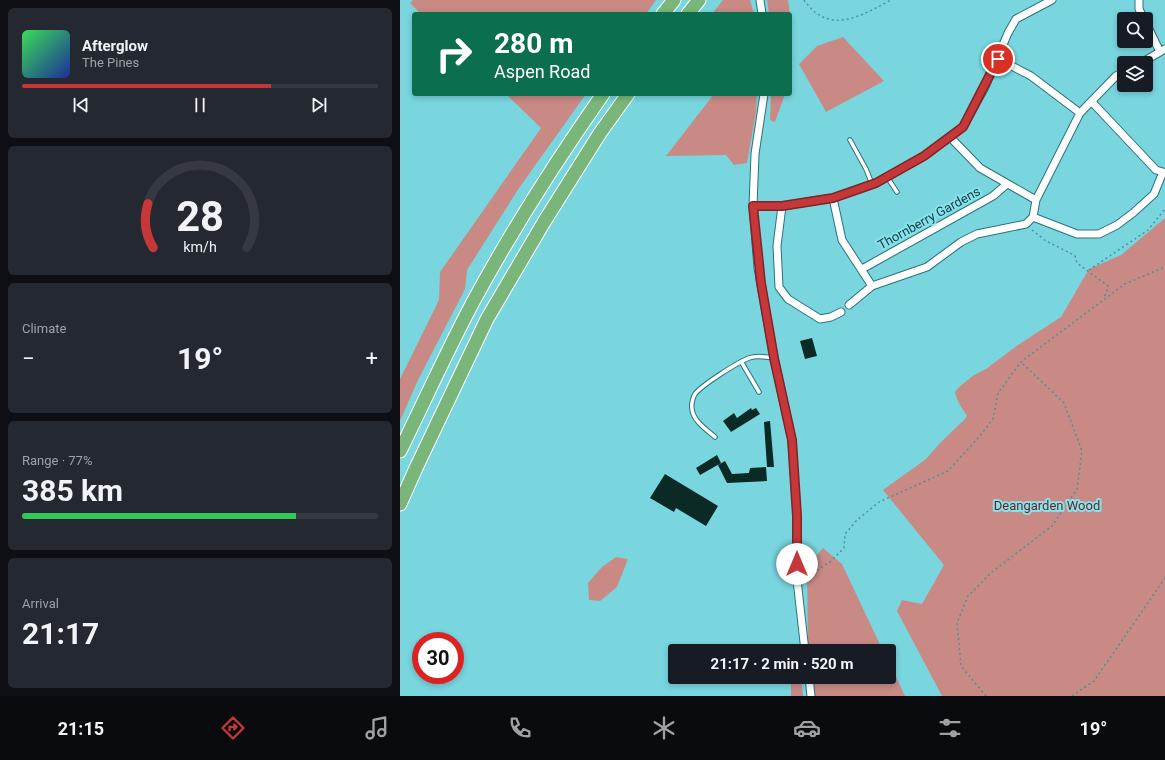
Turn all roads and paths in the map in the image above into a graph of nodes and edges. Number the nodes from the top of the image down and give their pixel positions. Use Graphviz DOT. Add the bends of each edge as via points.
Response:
graph roads {
  1 [pos="674,0"];
  2 [pos="699,0"];
  3 [pos="760,0"];
  4 [pos="804,0"];
  5 [pos="891,0"];
  6 [pos="1052,0"];
  7 [pos="1139,0"];
  8 [pos="665,12"];
  9 [pos="690,12"];
  10 [pos="762,12"];
  11 [pos="1140,12"];
  12 [pos="1153,35"];
  13 [pos="1162,50"];
  14 [pos="1152,56"];
  15 [pos="998,59"];
  16 [pos="1117,76"];
  17 [pos="602,96"];
  18 [pos="627,96"];
  19 [pos="764,96"];
  20 [pos="1092,102"];
  21 [pos="1080,113"];
  22 [pos="950,137"];
  23 [pos="850,140"];
  24 [pos="1164,171"];
  25 [pos="887,176"];
  26 [pos="872,184"];
  27 [pos="1007,184"];
  28 [pos="897,192"];
  29 [pos="833,198"];
  30 [pos="1036,200"];
  31 [pos="753,206"];
  32 [pos="782,206"];
  33 [pos="1165,209"];
  34 [pos="1033,217"];
  35 [pos="1026,224"];
  36 [pos="1165,267"];
  37 [pos="862,269"];
  38 [pos="1089,270"];
  39 [pos="872,286"];
  40 [pos="1104,299"];
  41 [pos="849,305"];
  42 [pos="841,312"];
  43 [pos="774,358"];
  44 [pos="1021,362"];
  45 [pos="742,363"];
  46 [pos="759,392"];
  47 [pos="715,437"];
  48 [pos="400,451"];
  49 [pos="400,504"];
  50 [pos="1165,578"];
  51 [pos="797,580"];
  52 [pos="804,644"];
  53 [pos="810,684"];
  54 [pos="811,696"];
  55 [pos="986,696"];
  56 [pos="1072,696"];
  1 -- 8 [label="highway"];
  2 -- 9 [label="highway"];
  3 -- 10 [label="street"];
  4 -- 5 [label="path" via="826,18 842,21 866,14"];
  6 -- 15 [label="street" via="1016,19"];
  7 -- 11 [label="street"];
  12 -- 13 [label="street"];
  13 -- 14 [label="street"];
  15 -- 21 [label="street" via="1031,76"];
  15 -- 22 [label="street" via="963,127"];
  16 -- 20 [label="street"];
  17 -- 48 [label="highway" via="524,215 474,302"];
  18 -- 49 [label="highway" via="544,222 487,319"];
  19 -- 31 [label="street" via="755,154"];
  20 -- 21 [label="street"];
  20 -- 24 [label="street" via="1156,170"];
  21 -- 30 [label="street"];
  22 -- 25 [label="street" via="924,156"];
  22 -- 27 [label="street" via="980,168"];
  23 -- 26 [label="lane"];
  24 -- 34 [label="street" via="1154,194 1122,221 1099,234 1077,234"];
  25 -- 26 [label="street"];
  25 -- 28 [label="lane"];
  26 -- 29 [label="street"];
  27 -- 30 [label="street"];
  27 -- 37 [label="street, Thornberry Gardens" via="993,196"];
  29 -- 32 [label="street"];
  29 -- 37 [label="street" via="842,240"];
  30 -- 34 [label="street"];
  31 -- 32 [label="street"];
  31 -- 43 [label="street" via="758,268"];
  32 -- 42 [label="street" via="777,246 779,287 788,299 820,319 831,318"];
  33 -- 38 [label="path" via="1148,230"];
  34 -- 35 [label="street"];
  35 -- 38 [label="path" via="1046,241 1075,256 1077,263"];
  35 -- 39 [label="street" via="977,234 961,242 927,267"];
  36 -- 40 [label="path" via="1125,284"];
  37 -- 39 [label="street"];
  38 -- 40 [label="path" via="1108,286"];
  39 -- 41 [label="street"];
  40 -- 44 [label="path" via="1064,332"];
  43 -- 45 [label="lane" via="758,356"];
  43 -- 51 [label="street" via="792,440 797,516"];
  44 -- 51 [label="path" via="998,393 993,419 948,471 879,502 845,534 844,548 830,562 805,578"];
  44 -- 55 [label="path" via="1064,403 1082,451 1077,489 1052,526 992,572 968,596 958,623 960,666"];
  45 -- 46 [label="lane"];
  45 -- 47 [label="lane" via="702,386 694,396 692,409 695,416"];
  50 -- 56 [label="path" via="1094,681"];
  51 -- 52 [label="street"];
  53 -- 54 [label="street"];
}
